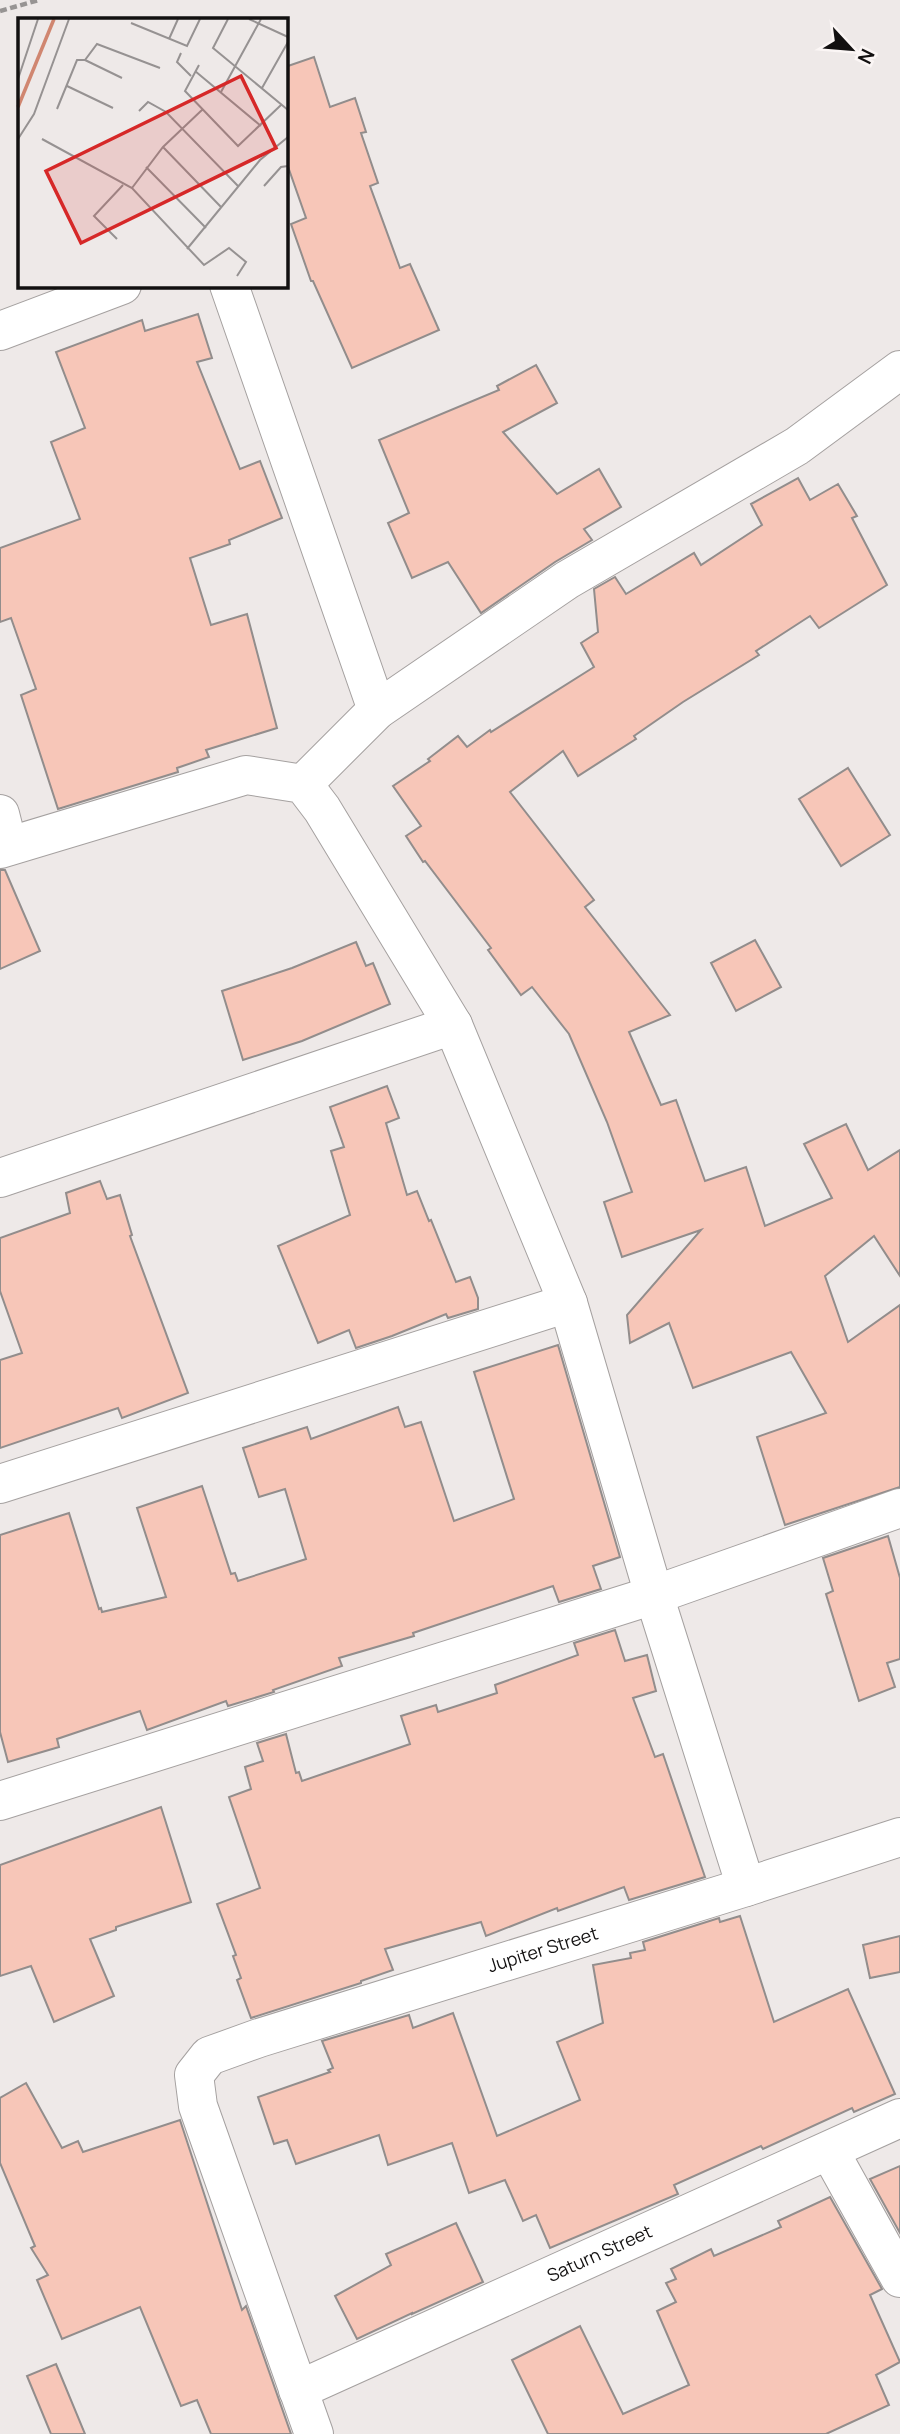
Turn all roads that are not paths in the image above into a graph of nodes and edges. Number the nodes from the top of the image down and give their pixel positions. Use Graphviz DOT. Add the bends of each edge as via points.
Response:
graph roads {
  1 [pos="116,287"];
  2 [pos="230,287"];
  3 [pos="0,331"];
  4 [pos="900,370"];
  5 [pos="377,710"];
  6 [pos="303,784"];
  7 [pos="3,836"];
  8 [pos="453,1025"];
  9 [pos="0,1178"];
  10 [pos="568,1303"];
  11 [pos="0,1484"];
  12 [pos="900,1508"];
  13 [pos="654,1595"];
  14 [pos="0,1801"];
  15 [pos="900,1837"];
  16 [pos="746,1887"];
  17 [pos="900,2118"];
  18 [pos="830,2152"];
  19 [pos="900,2278"];
  20 [pos="299,2390"];
  21 [pos="314,2434"];
  1 -- 3 [label="street"];
  2 -- 5 [label="street"];
  4 -- 5 [label="street" via="797,446 567,579"];
  5 -- 6 [label="street"];
  6 -- 7 [label="street" via="246,775"];
  6 -- 8 [label="street"];
  8 -- 9 [label="street"];
  8 -- 10 [label="street"];
  10 -- 11 [label="street"];
  10 -- 13 [label="street"];
  12 -- 13 [label="street"];
  13 -- 14 [label="street"];
  13 -- 16 [label="street"];
  15 -- 16 [label="street, Jupiter Street"];
  16 -- 20 [label="street, Jupiter Street" via="209,2056 194,2076 198,2106"];
  17 -- 18 [label="street, Saturn Street"];
  18 -- 19 [label="street"];
  18 -- 20 [label="street, Saturn Street"];
  20 -- 21 [label="street"];
}
